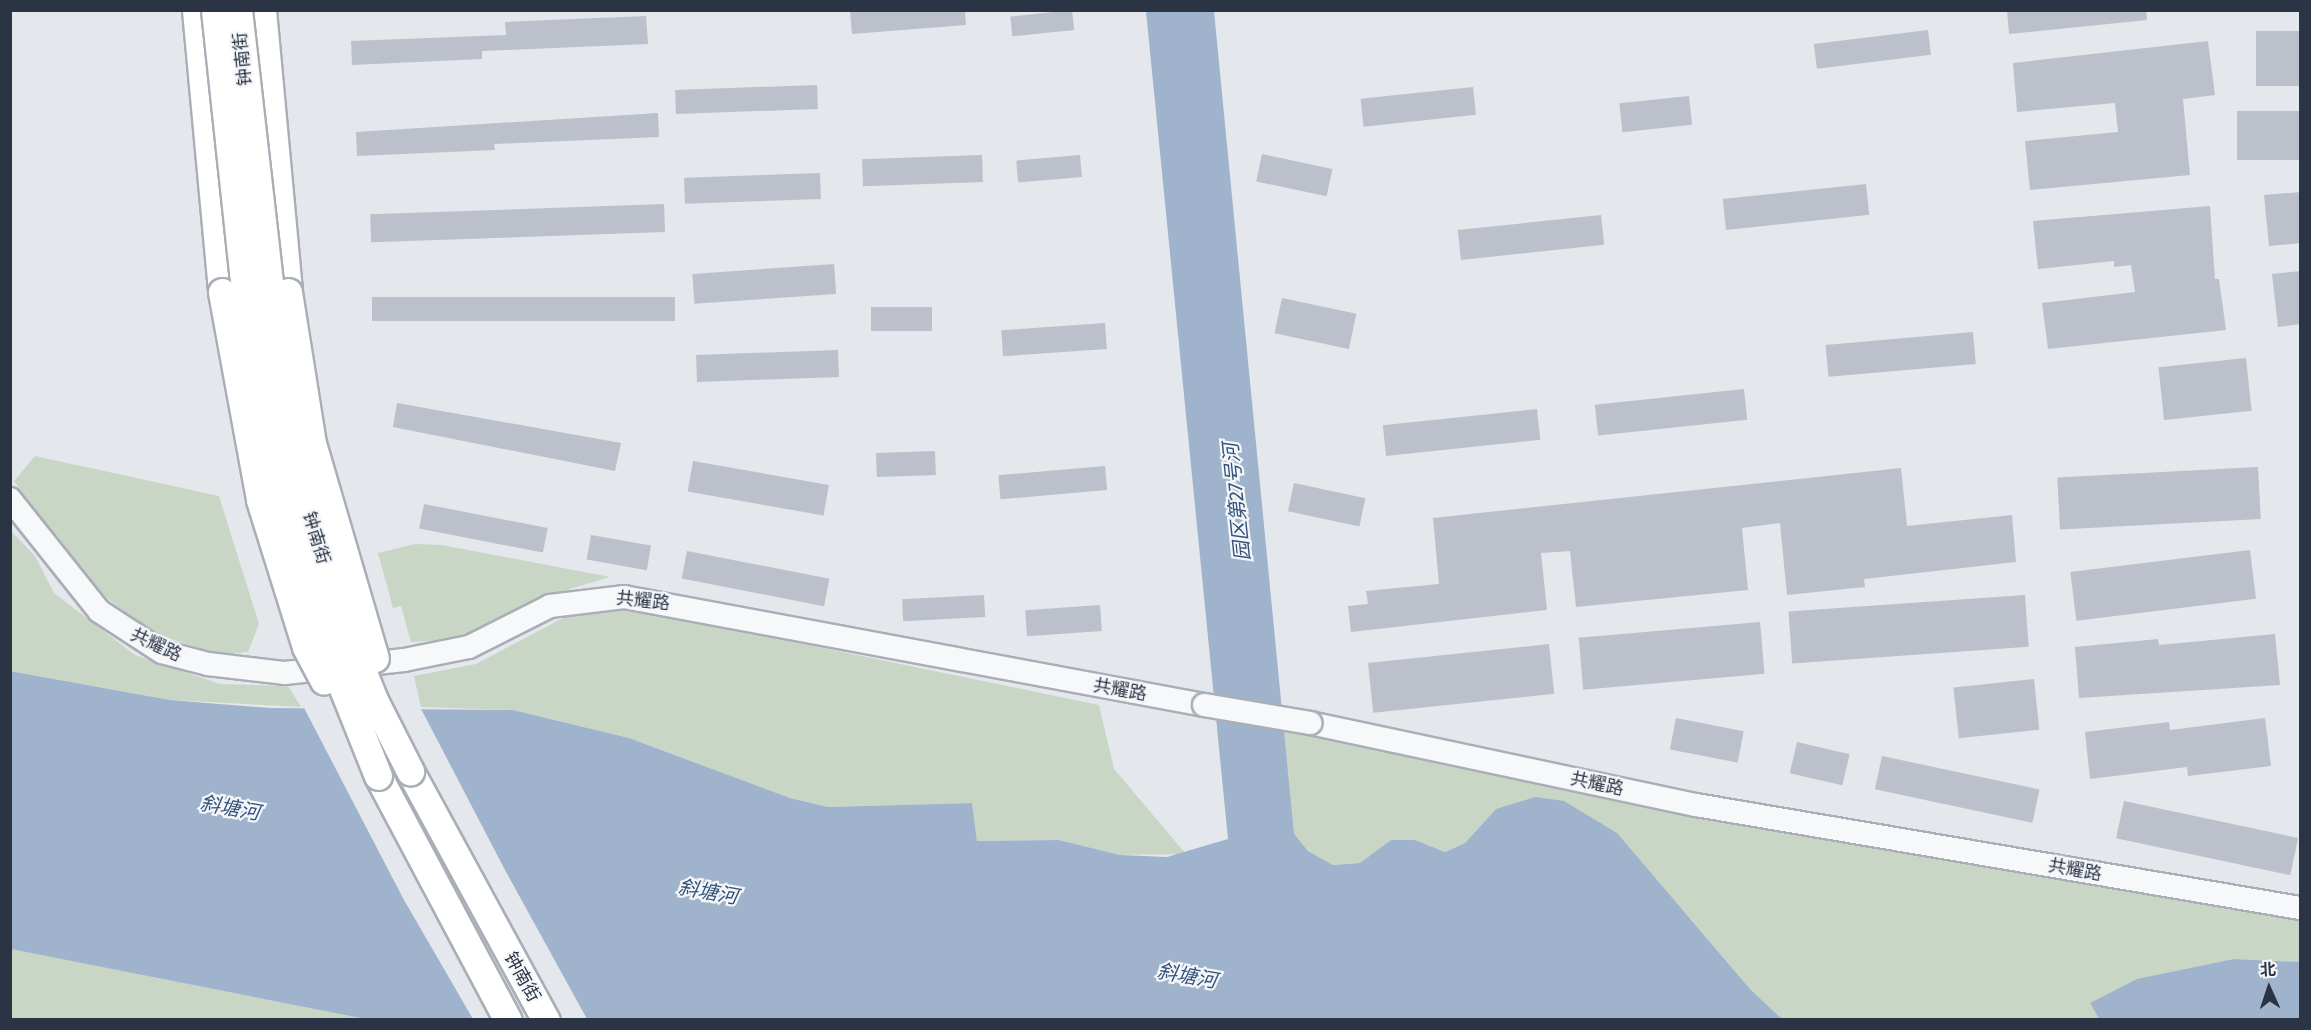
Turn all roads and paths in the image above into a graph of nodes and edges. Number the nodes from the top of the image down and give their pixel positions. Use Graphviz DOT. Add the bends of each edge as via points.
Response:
graph roads {
  1 [pos="196,10"];
  2 [pos="215,10"];
  3 [pos="238,10"];
  4 [pos="262,10"];
  5 [pos="10,499"];
  6 [pos="410,771"];
  7 [pos="378,776"];
  8 [pos="2301,908"];
  9 [pos="508,1020"];
  10 [pos="546,1020"];
  1 -- 7 [label="main road, bridge" via="222,292 249,449 280,574 306,648"];
  2 -- 7 [label="main road, 钟南街, bridge" via="243,272 268,447 317,621"];
  3 -- 6 [label="main road, 钟南街, bridge" via="273,345 289,434 319,550 345,627 374,699"];
  4 -- 6 [label="main road, bridge" via="288,292 315,453"];
  5 -- 8 [label="street, 共耀路, bridge" via="29,518 59,567 99,610 162,652 208,664 285,673 404,660 469,647 550,606 624,597 1310,723 1696,805"];
  6 -- 10 [label="main road, 钟南街"];
  7 -- 9 [label="main road, 钟南街"];
}
